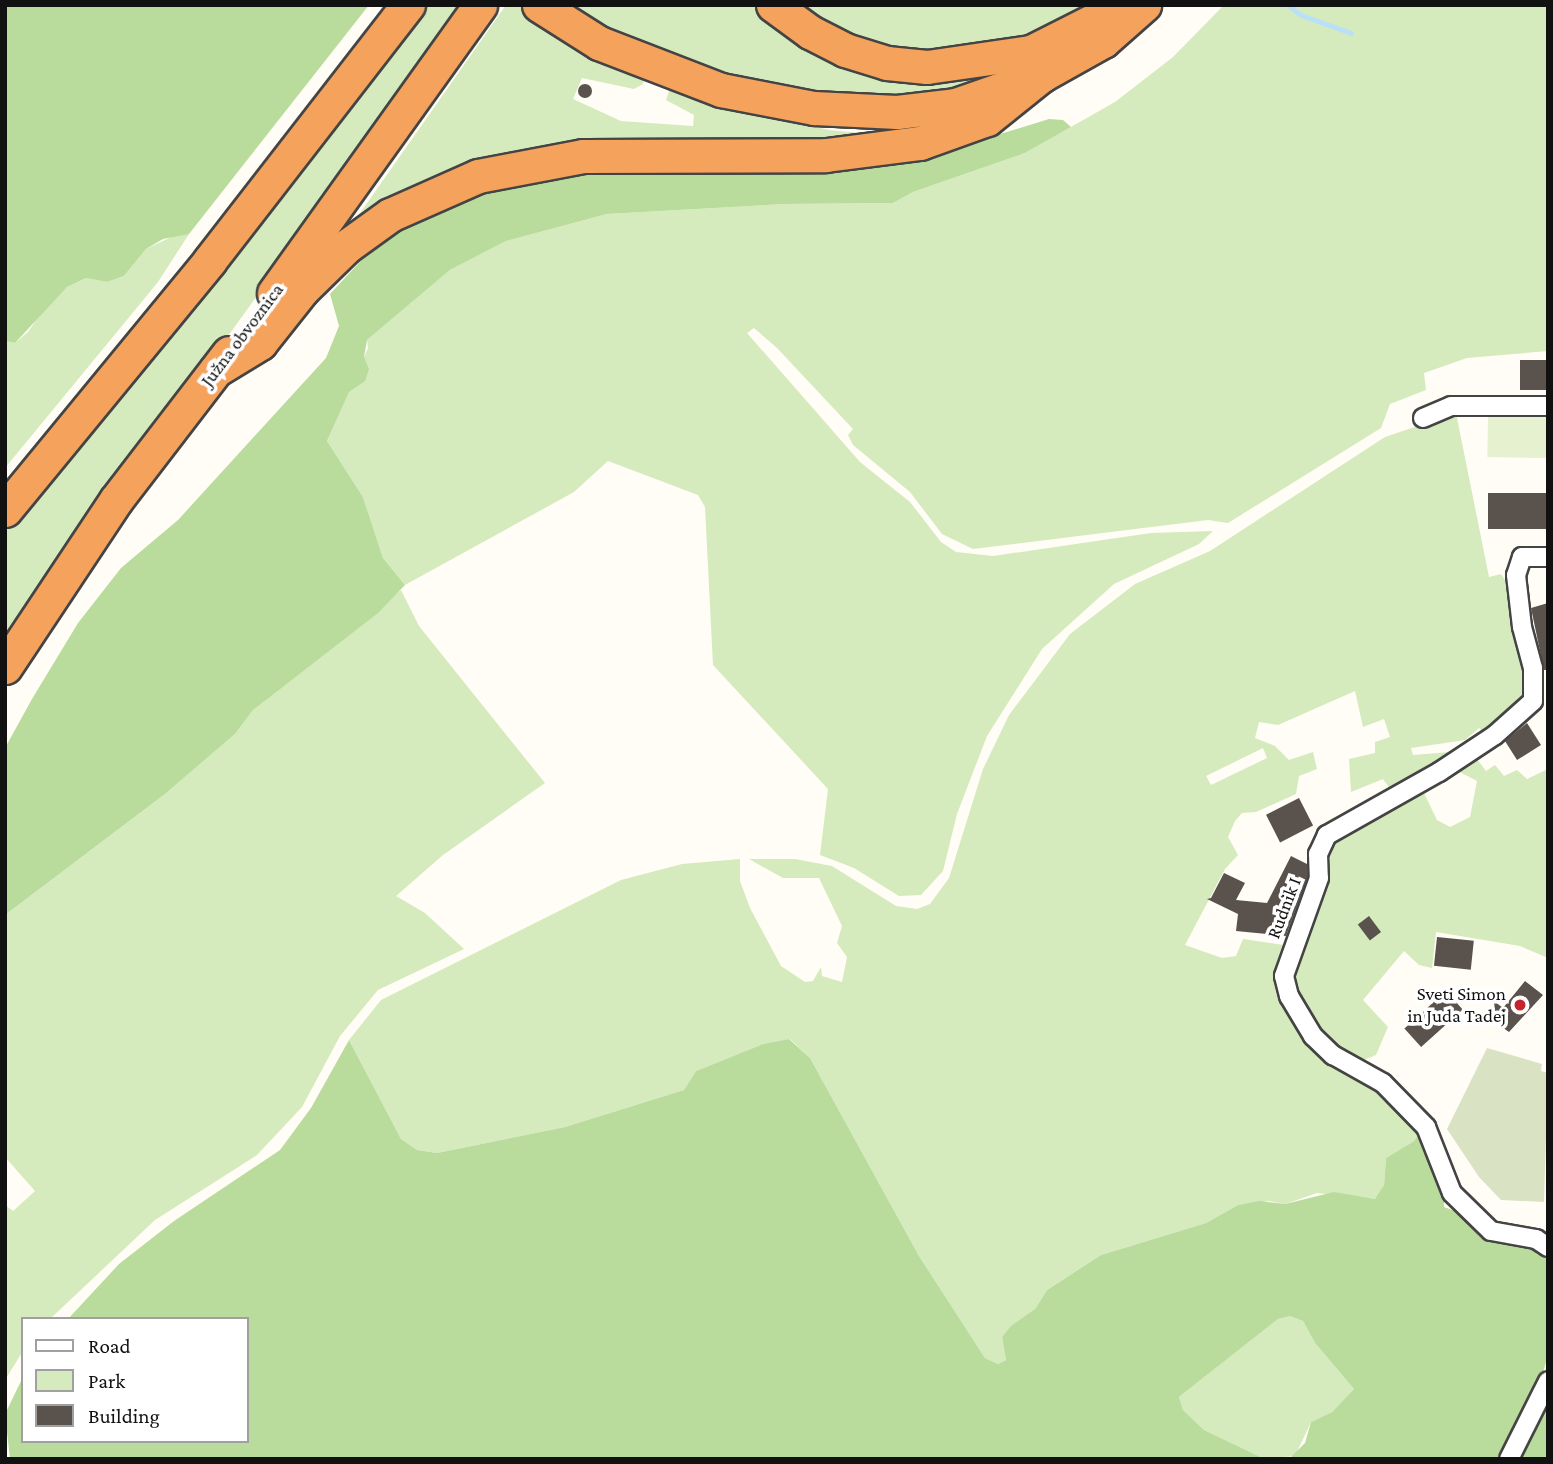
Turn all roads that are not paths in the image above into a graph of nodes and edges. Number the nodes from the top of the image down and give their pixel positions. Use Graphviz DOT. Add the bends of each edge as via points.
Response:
graph roads {
  1 [pos="408,5"];
  2 [pos="480,5"];
  3 [pos="539,5"];
  4 [pos="773,5"];
  5 [pos="1119,5"];
  6 [pos="1144,5"];
  7 [pos="1042,75"];
  8 [pos="216,370"];
  9 [pos="1548,406"];
  10 [pos="1423,418"];
  11 [pos="5,510"];
  12 [pos="1548,557"];
  13 [pos="5,667"];
  14 [pos="1548,1247"];
  15 [pos="1548,1381"];
  16 [pos="1508,1459"];
  1 -- 11 [label="highway" via="227,239"];
  2 -- 8 [label="highway, Južna obvoznica"];
  3 -- 7 [label="highway" via="599,43 655,68 750,98 814,108 926,110 987,96"];
  4 -- 5 [label="highway" via="845,50 887,63 927,67 1031,52"];
  6 -- 7 [label="highway" via="1103,41"];
  7 -- 8 [label="highway" via="987,119 920,143 826,155 583,156 478,176 390,215 347,246 302,290 260,343"];
  8 -- 13 [label="highway, Južna obvoznica" via="116,500"];
  9 -- 10 [label="street" via="1451,406"];
  12 -- 14 [label="street, Rudnik I" via="1522,557 1516,575 1533,668 1533,701 1495,735 1439,772 1327,835 1318,854 1319,878 1284,976 1289,996 1313,1036 1333,1055 1383,1083 1426,1127 1452,1193 1491,1231 1536,1239"];
  15 -- 16 [label="street"];
}
